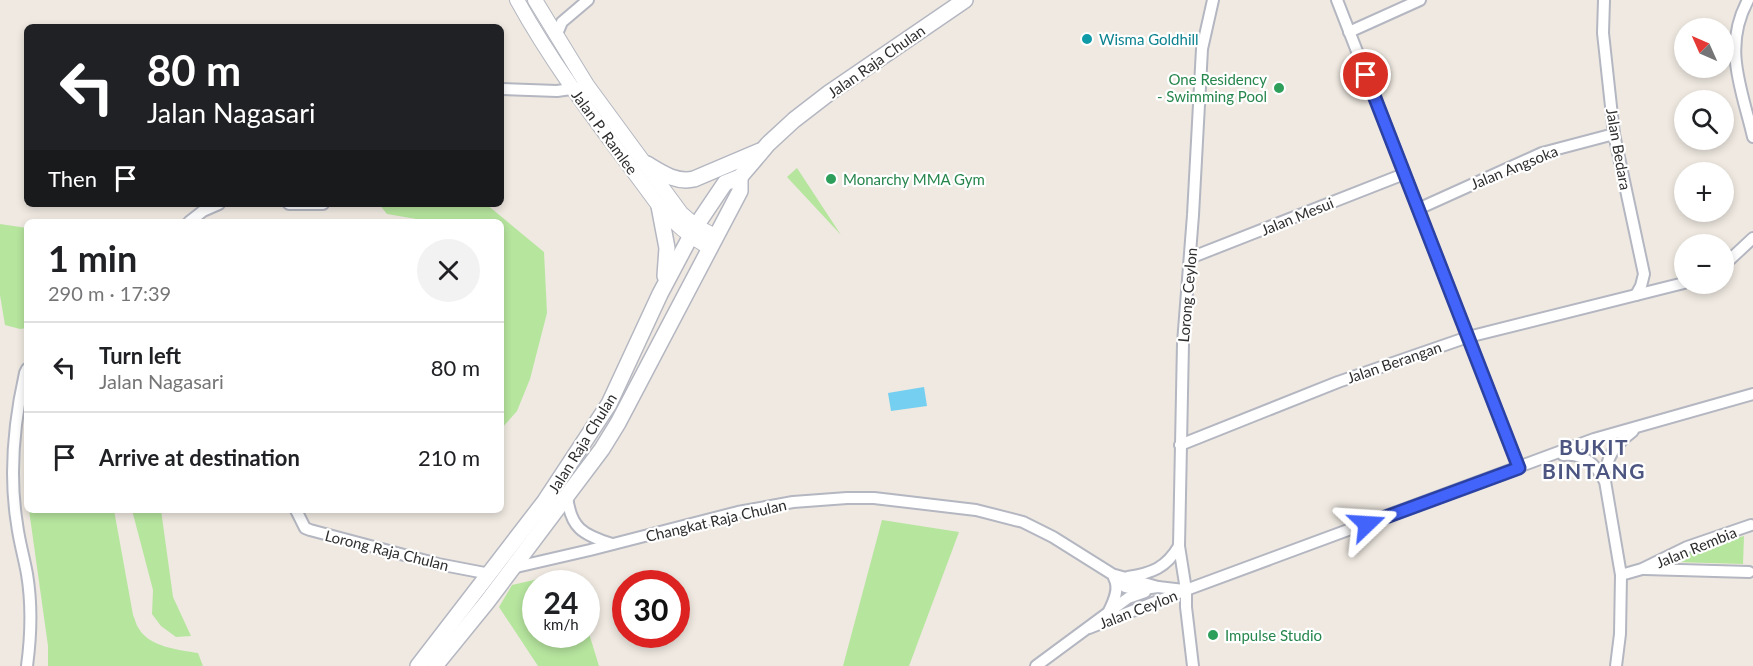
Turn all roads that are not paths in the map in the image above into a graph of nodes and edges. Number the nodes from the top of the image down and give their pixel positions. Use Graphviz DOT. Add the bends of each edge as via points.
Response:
graph roads {
  1 [pos="517,0"];
  2 [pos="534,0"];
  3 [pos="588,0"];
  4 [pos="965,0"];
  5 [pos="1213,0"];
  6 [pos="1337,0"];
  7 [pos="1419,0"];
  8 [pos="1604,0"];
  9 [pos="1748,0"];
  10 [pos="1349,32"];
  11 [pos="556,36"];
  12 [pos="587,85"];
  13 [pos="504,89"];
  14 [pos="574,90"];
  15 [pos="1751,116"];
  16 [pos="1614,134"];
  17 [pos="1753,137"];
  18 [pos="762,150"];
  19 [pos="647,164"];
  20 [pos="1404,174"];
  21 [pos="740,177"];
  22 [pos="659,206"];
  23 [pos="213,207"];
  24 [pos="1418,209"];
  25 [pos="193,219"];
  26 [pos="693,231"];
  27 [pos="1753,238"];
  28 [pos="712,242"];
  29 [pos="1734,256"];
  30 [pos="1190,258"];
  31 [pos="1674,286"];
  32 [pos="660,294"];
  33 [pos="1636,295"];
  34 [pos="1468,337"];
  35 [pos="24,381"];
  36 [pos="1753,394"];
  37 [pos="1638,427"];
  38 [pos="1180,445"];
  39 [pos="1549,457"];
  40 [pos="1519,468"];
  41 [pos="1605,481"];
  42 [pos="567,495"];
  43 [pos="298,513"];
  44 [pos="1751,525"];
  45 [pos="612,544"];
  46 [pos="1179,546"];
  47 [pos="512,568"];
  48 [pos="1642,569"];
  49 [pos="1749,572"];
  50 [pos="490,574"];
  51 [pos="1112,574"];
  52 [pos="1621,575"];
  53 [pos="1125,577"];
  54 [pos="1158,587"];
  55 [pos="1186,590"];
  56 [pos="1109,611"];
  57 [pos="1089,628"];
  58 [pos="27,666"];
  59 [pos="418,666"];
  60 [pos="435,666"];
  61 [pos="1036,666"];
  62 [pos="1193,666"];
  63 [pos="1616,666"];
  1 -- 14 [label="street, Jalan P. Ramlee"];
  2 -- 11 [label="street, Jalan P. Ramlee"];
  3 -- 11 [label="street" via="562,22"];
  4 -- 18 [label="main road, Jalan Raja Chulan" via="829,93"];
  5 -- 30 [label="street, Lorong Ceylon" via="1202,49"];
  6 -- 10 [label="street"];
  7 -- 10 [label="street"];
  8 -- 16 [label="street, Jalan Bedara" via="1603,33"];
  9 -- 15 [label="street" via="1737,27 1735,56 1738,83"];
  10 -- 20 [label="street"];
  11 -- 12 [label="street, Jalan P. Ramlee"];
  12 -- 14 [label="street"];
  12 -- 19 [label="street, Jalan P. Ramlee"];
  13 -- 14 [label="street"];
  14 -- 22 [label="street, Jalan P. Ramlee"];
  15 -- 17 [label="street"];
  16 -- 24 [label="street, Jalan Angsoka" via="1542,153"];
  16 -- 33 [label="street, Jalan Bedara" via="1643,266"];
  18 -- 19 [label="main road" via="684,181"];
  18 -- 21 [label="main road, Jalan Raja Chulan"];
  19 -- 26 [label="street, Jalan P. Ramlee"];
  20 -- 24 [label="street"];
  20 -- 30 [label="street, Jalan Mesui"];
  21 -- 26 [label="main road, Jalan Raja Chulan" via="725,183"];
  21 -- 28 [label="main road, Jalan Raja Chulan" via="740,190"];
  22 -- 26 [label="street, Jalan P. Ramlee" via="670,220"];
  22 -- 32 [label="main road" via="667,248"];
  23 -- 25 [label="street"];
  24 -- 34 [label="street"];
  26 -- 28 [label="street, Jalan P. Ramlee"];
  26 -- 32 [label="main road, Jalan Raja Chulan"];
  27 -- 29 [label="street"];
  28 -- 42 [label="main road, Jalan Raja Chulan" via="618,423"];
  30 -- 38 [label="street, Lorong Ceylon"];
  31 -- 33 [label="street, Jalan Berangan"];
  32 -- 50 [label="main road, Jalan Raja Chulan" via="609,404 545,501"];
  33 -- 34 [label="street, Jalan Berangan"];
  34 -- 38 [label="street, Jalan Berangan" via="1338,382"];
  34 -- 40 [label="street"];
  35 -- 58 [label="street" via="17,410 12,479 27,576 31,626"];
  36 -- 37 [label="street, Jalan Ceylon"];
  37 -- 39 [label="street, Jalan Ceylon"];
  37 -- 41 [label="street" via="1612,450"];
  38 -- 46 [label="street, Lorong Ceylon"];
  39 -- 40 [label="street, Jalan Ceylon"];
  39 -- 41 [label="street" via="1584,457 1596,466"];
  40 -- 55 [label="street, Jalan Ceylon"];
  41 -- 52 [label="street"];
  42 -- 45 [label="street" via="575,523 595,538"];
  42 -- 47 [label="main road, Jalan Raja Chulan"];
  43 -- 50 [label="street, Lorong Raja Chulan" via="310,530"];
  44 -- 48 [label="street, Jalan Rembia" via="1687,547"];
  45 -- 47 [label="street, Changkat Raja Chulan"];
  45 -- 51 [label="street, Changkat Raja Chulan" via="692,522 793,502 874,498 976,510 1023,522"];
  46 -- 53 [label="street" via="1171,559 1158,568"];
  46 -- 55 [label="street, Lorong Ceylon"];
  47 -- 60 [label="main road, Jalan Raja Chulan"];
  48 -- 49 [label="street, Jalan Rembia"];
  48 -- 52 [label="street, Jalan Rembia"];
  50 -- 59 [label="main road, Jalan Raja Chulan"];
  51 -- 53 [label="street, Changkat Raja Chulan"];
  51 -- 54 [label="street, Changkat Raja Chulan" via="1125,587"];
  51 -- 56 [label="street, Jalan Ceylon" via="1117,590"];
  52 -- 63 [label="street"];
  53 -- 54 [label="street, Changkat Raja Chulan"];
  54 -- 55 [label="street, Changkat Raja Chulan"];
  54 -- 56 [label="street, Jalan Ceylon" via="1128,598"];
  55 -- 57 [label="street, Jalan Ceylon"];
  55 -- 62 [label="street, Lorong Ceylon"];
  56 -- 57 [label="street, Jalan Ceylon"];
  57 -- 61 [label="street, Jalan Ceylon"];
}
